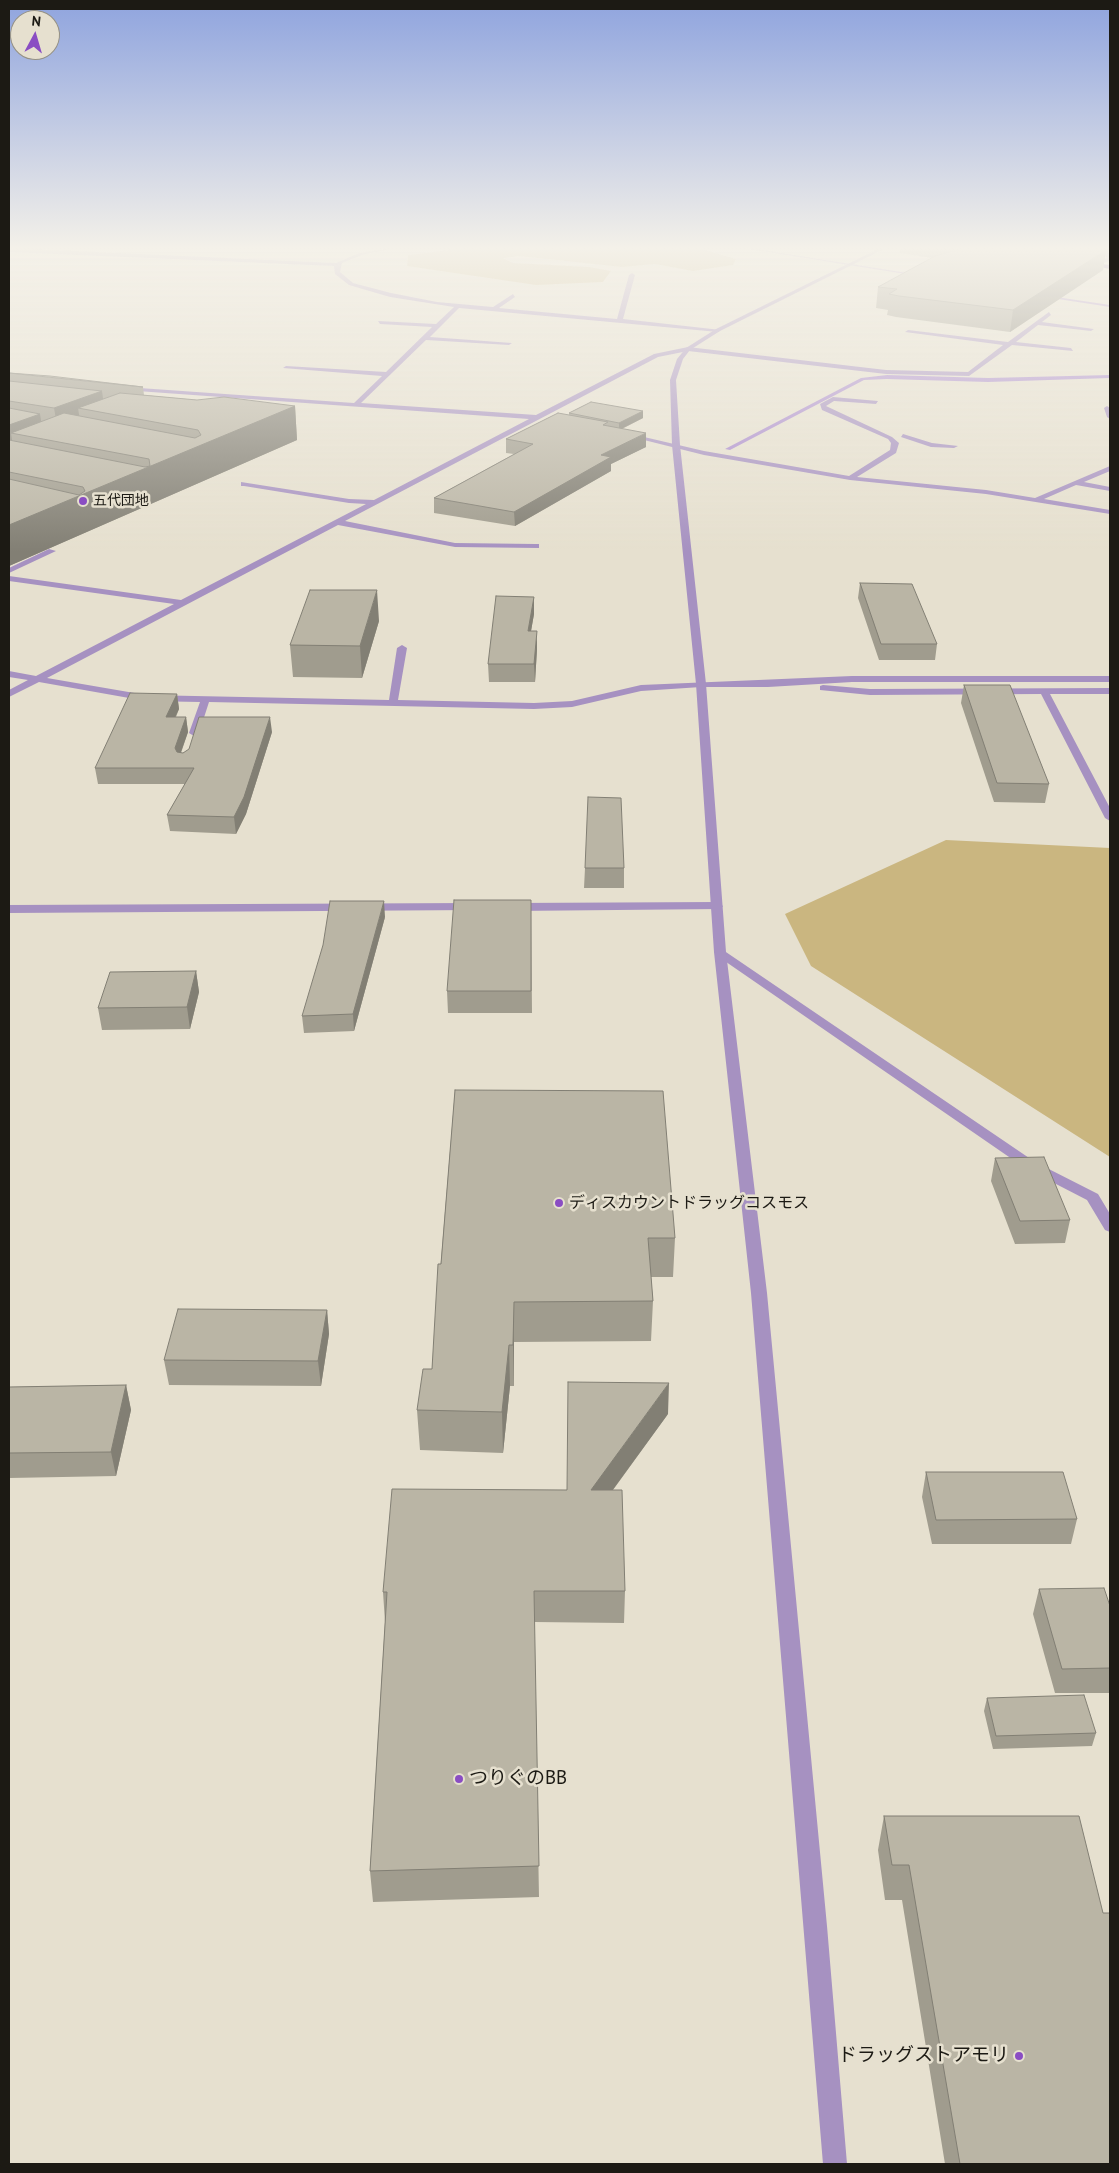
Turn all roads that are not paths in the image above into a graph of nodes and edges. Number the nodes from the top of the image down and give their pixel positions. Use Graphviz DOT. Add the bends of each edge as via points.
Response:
graph roads {
  1 [pos="413,349"];
  2 [pos="686,349"];
  3 [pos="688,349"];
  4 [pos="691,349"];
  5 [pos="1002,349"];
  6 [pos="1065,349"];
  7 [pos="1071,350"];
  8 [pos="286,368"];
  9 [pos="893,373"];
  10 [pos="388,374"];
  11 [pos="900,381"];
  12 [pos="116,389"];
  13 [pos="281,400"];
  14 [pos="876,402"];
  15 [pos="273,405"];
  16 [pos="356,405"];
  17 [pos="1107,408"];
  18 [pos="1110,417"];
  19 [pos="537,418"];
  20 [pos="546,419"];
  21 [pos="918,432"];
  22 [pos="620,434"];
  23 [pos="904,436"];
  24 [pos="891,440"];
  25 [pos="676,445"];
  26 [pos="954,446"];
  27 [pos="1110,468"];
  28 [pos="850,478"];
  29 [pos="1075,483"];
  30 [pos="244,484"];
  31 [pos="1110,489"];
  32 [pos="1037,499"];
  33 [pos="374,502"];
  34 [pos="1110,512"];
  35 [pos="336,522"];
  36 [pos="536,546"];
  37 [pos="52,551"];
  38 [pos="9,571"];
  39 [pos="9,578"];
  40 [pos="183,603"];
  41 [pos="402,648"];
  42 [pos="9,674"];
  43 [pos="1110,679"];
  44 [pos="36,680"];
  45 [pos="701,684"];
  46 [pos="768,684"];
  47 [pos="1044,691"];
  48 [pos="1110,691"];
  49 [pos="9,694"];
  50 [pos="206,698"];
  51 [pos="393,702"];
  52 [pos="190,746"];
  53 [pos="1110,818"];
  54 [pos="717,906"];
  55 [pos="9,909"];
  56 [pos="720,952"];
  57 [pos="1110,1227"];
  58 [pos="835,2164"];
  1 -- 10 [label="street"];
  2 -- 19 [label="street" via="656,355"];
  3 -- 25 [label="street" via="680,359 673,380"];
  4 -- 9 [label="street"];
  5 -- 9 [label="street" via="969,374"];
  6 -- 7 [label="street"];
  8 -- 10 [label="street"];
  9 -- 11 [label="street"];
  10 -- 16 [label="street"];
  12 -- 13 [label="street"];
  13 -- 15 [label="street"];
  13 -- 16 [label="street"];
  14 -- 24 [label="street" via="833,399 822,405 824,409"];
  16 -- 19 [label="street"];
  17 -- 18 [label="street"];
  19 -- 20 [label="street"];
  19 -- 33 [label="street"];
  21 -- 23 [label="street"];
  22 -- 25 [label="street"];
  23 -- 24 [label="street"];
  23 -- 26 [label="street" via="931,445"];
  24 -- 28 [label="street" via="895,443 893,451"];
  25 -- 28 [label="street" via="704,453"];
  25 -- 45 [label="street"];
  27 -- 29 [label="street"];
  28 -- 32 [label="street"];
  29 -- 31 [label="street"];
  29 -- 32 [label="street"];
  30 -- 33 [label="street"];
  32 -- 34 [label="street"];
  33 -- 35 [label="street"];
  35 -- 36 [label="street" via="455,545"];
  35 -- 40 [label="street"];
  37 -- 38 [label="street"];
  39 -- 40 [label="street"];
  40 -- 44 [label="street"];
  41 -- 51 [label="street"];
  42 -- 44 [label="street"];
  43 -- 46 [label="street" via="852,679"];
  44 -- 49 [label="street"];
  44 -- 50 [label="street" via="146,698"];
  45 -- 46 [label="street"];
  45 -- 51 [label="street" via="640,688 572,704"];
  45 -- 54 [label="street"];
  46 -- 47 [label="street" via="870,692"];
  47 -- 48 [label="street"];
  47 -- 53 [label="street"];
  50 -- 51 [label="street"];
  50 -- 52 [label="street"];
  54 -- 55 [label="street"];
  54 -- 56 [label="street"];
  56 -- 57 [label="street" via="1030,1165 1093,1197"];
  56 -- 58 [label="street" via="759,1293"];
}
